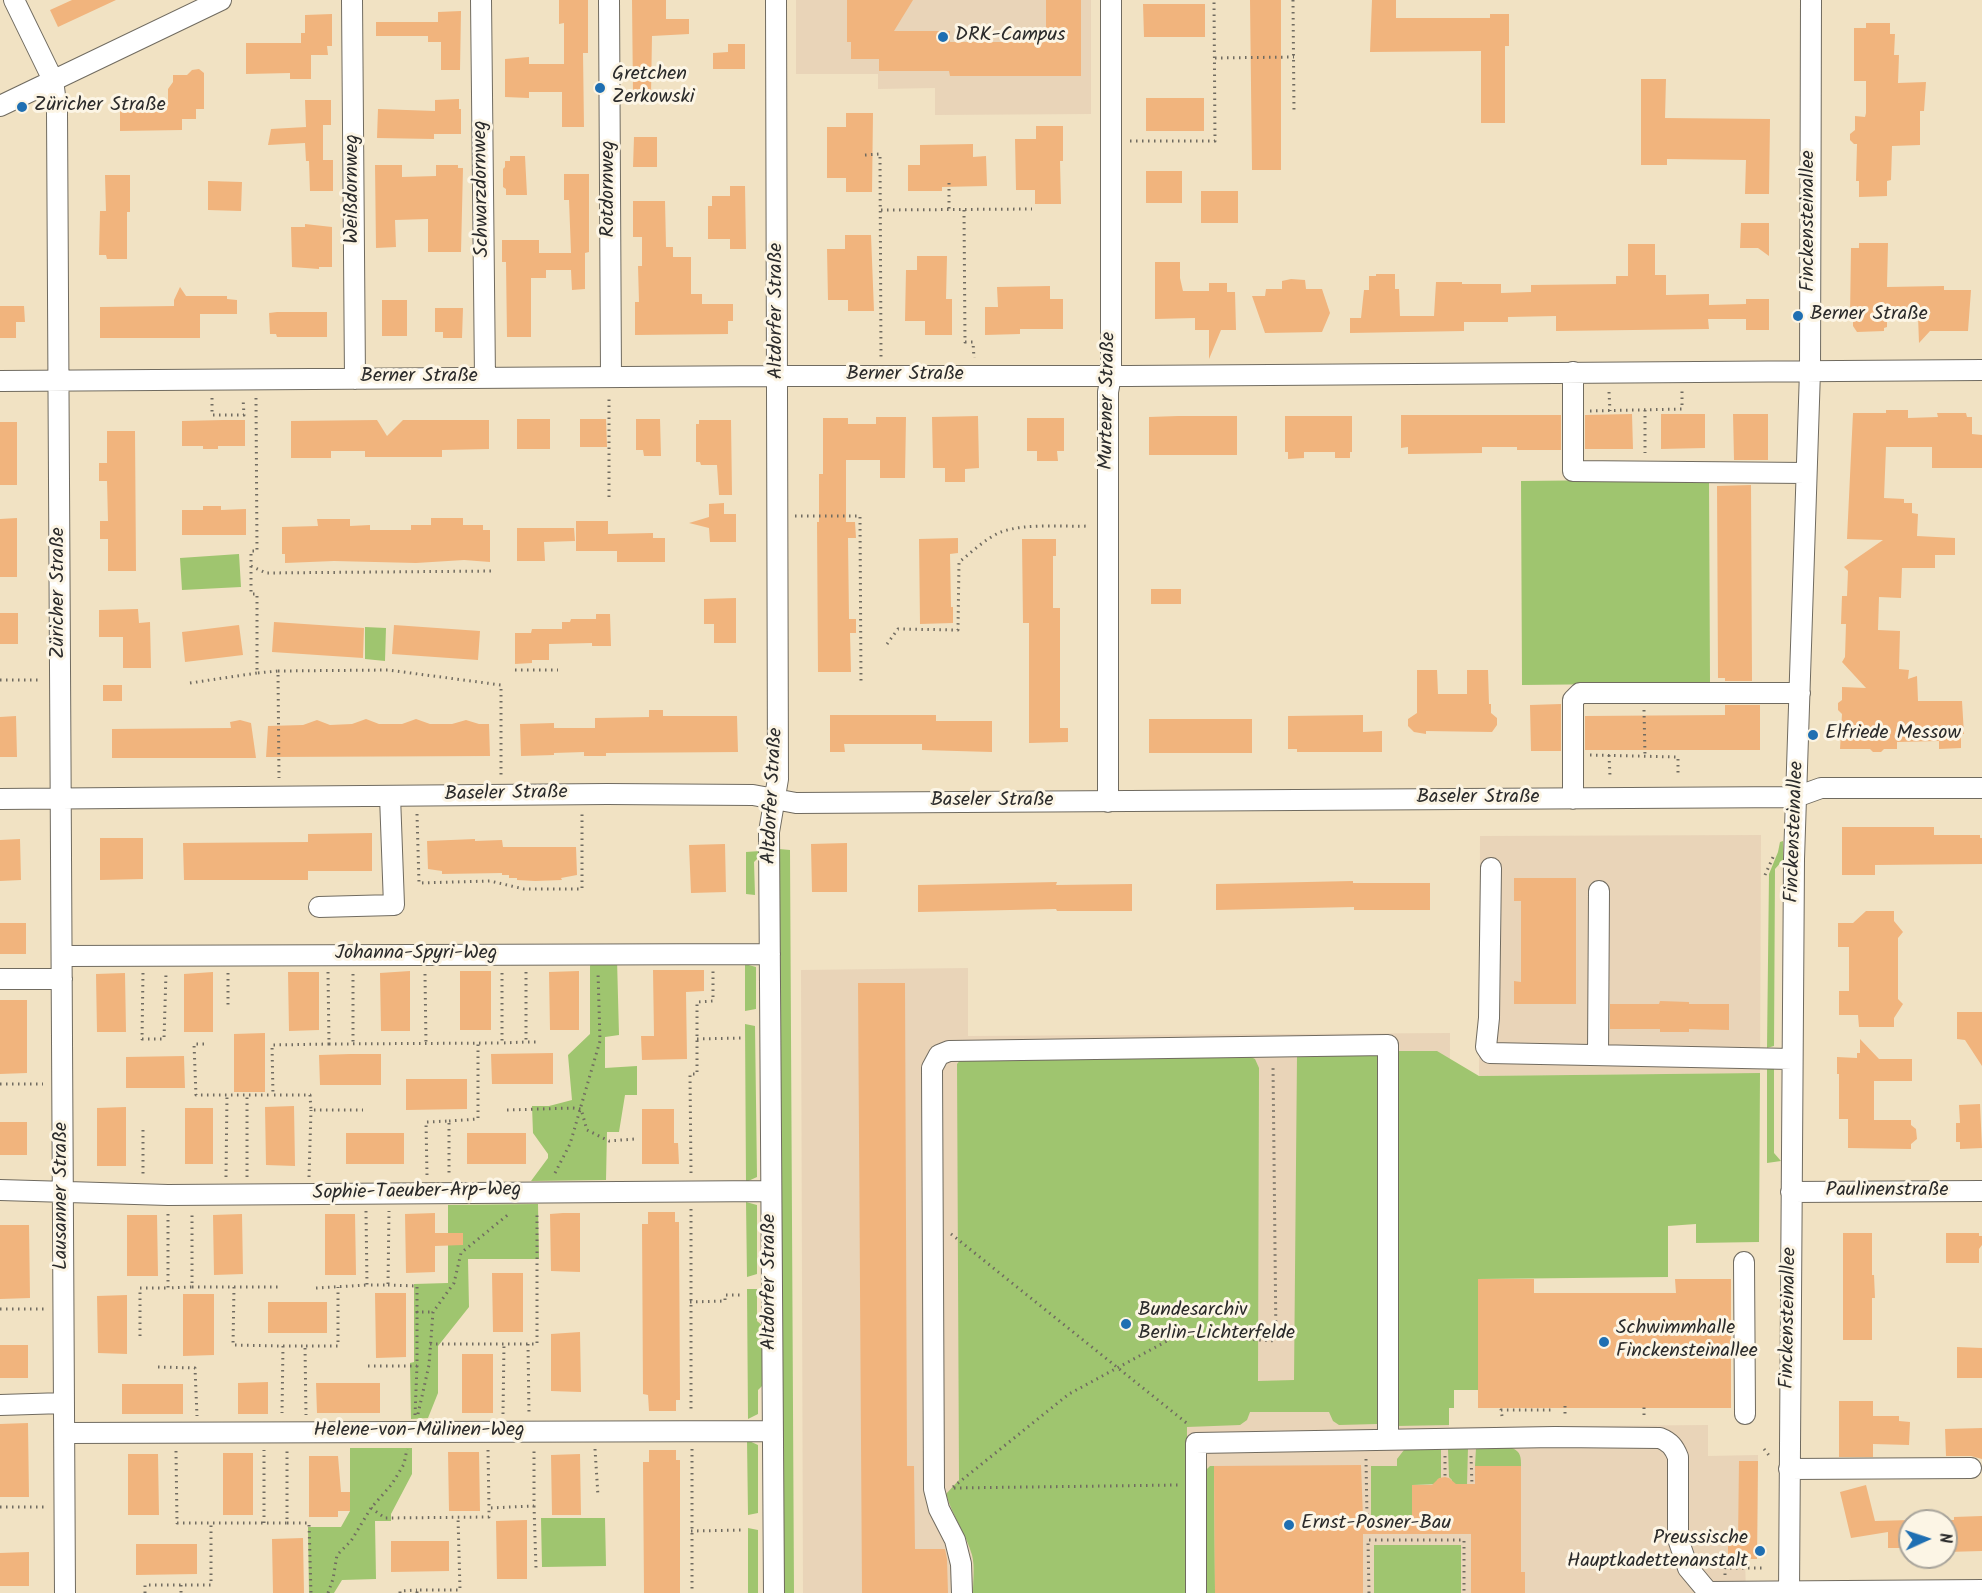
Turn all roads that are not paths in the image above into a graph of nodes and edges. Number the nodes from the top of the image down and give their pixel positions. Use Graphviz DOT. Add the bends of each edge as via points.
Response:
graph roads {
  1 [pos="14,0"];
  2 [pos="221,0"];
  3 [pos="352,0"];
  4 [pos="481,0"];
  5 [pos="609,0"];
  6 [pos="776,0"];
  7 [pos="1111,0"];
  8 [pos="1811,0"];
  9 [pos="53,80"];
  10 [pos="0,106"];
  11 [pos="1982,370"];
  12 [pos="1810,371"];
  13 [pos="1573,372"];
  14 [pos="778,376"];
  15 [pos="1111,376"];
  16 [pos="485,378"];
  17 [pos="356,379"];
  18 [pos="0,381"];
  19 [pos="59,381"];
  20 [pos="610,386"];
  21 [pos="1806,473"];
  22 [pos="1800,693"];
  23 [pos="1982,788"];
  24 [pos="390,796"];
  25 [pos="1796,797"];
  26 [pos="0,799"];
  27 [pos="62,799"];
  28 [pos="1573,799"];
  29 [pos="776,800"];
  30 [pos="1108,802"];
  31 [pos="1491,868"];
  32 [pos="1599,891"];
  33 [pos="319,907"];
  34 [pos="770,954"];
  35 [pos="63,956"];
  36 [pos="0,979"];
  37 [pos="62,979"];
  38 [pos="1599,1055"];
  39 [pos="1791,1059"];
  40 [pos="0,1191"];
  41 [pos="771,1191"];
  42 [pos="1982,1191"];
  43 [pos="1791,1192"];
  44 [pos="63,1194"];
  45 [pos="1744,1262"];
  46 [pos="64,1403"];
  47 [pos="0,1405"];
  48 [pos="1745,1414"];
  49 [pos="773,1431"];
  50 [pos="64,1433"];
  51 [pos="1388,1440"];
  52 [pos="1971,1468"];
  53 [pos="1789,1469"];
  54 [pos="1982,1590"];
  55 [pos="1707,1592"];
  56 [pos="1789,1592"];
  57 [pos="65,1593"];
  58 [pos="774,1593"];
  59 [pos="962,1593"];
  60 [pos="1196,1593"];
  1 -- 9 [label="street, Züricher Straße"];
  2 -- 9 [label="street"];
  3 -- 17 [label="street, Weißdornweg"];
  4 -- 16 [label="street, Schwarzdornweg"];
  5 -- 20 [label="street, Rotdornweg"];
  6 -- 14 [label="street, Altdorfer Straße"];
  7 -- 15 [label="street, Murtener Straße"];
  8 -- 12 [label="street, Finckensteinallee"];
  9 -- 10 [label="street"];
  9 -- 19 [label="street, Züricher Straße" via="57,111"];
  11 -- 12 [label="street, Berner Straße"];
  12 -- 13 [label="street, Berner Straße"];
  12 -- 21 [label="street, Finckensteinallee"];
  13 -- 15 [label="street, Berner Straße"];
  13 -- 21 [label="street" via="1573,471"];
  14 -- 15 [label="street, Berner Straße"];
  14 -- 20 [label="street, Berner Straße"];
  14 -- 29 [label="street, Altdorfer Straße"];
  15 -- 30 [label="street, Murtener Straße"];
  16 -- 17 [label="street, Berner Straße"];
  16 -- 20 [label="street, Berner Straße"];
  17 -- 19 [label="street, Berner Straße"];
  18 -- 19 [label="street, Berner Straße"];
  19 -- 27 [label="street, Züricher Straße"];
  21 -- 22 [label="street, Finckensteinallee"];
  22 -- 25 [label="street, Finckensteinallee"];
  22 -- 28 [label="street" via="1580,693 1573,700"];
  23 -- 25 [label="street, Baseler Straße" via="1821,788"];
  24 -- 27 [label="street, Baseler Straße"];
  24 -- 29 [label="street, Baseler Straße" via="753,795"];
  24 -- 33 [label="street" via="394,905"];
  25 -- 28 [label="street, Baseler Straße"];
  25 -- 39 [label="street, Finckensteinallee"];
  26 -- 27 [label="street, Baseler Straße"];
  27 -- 35 [label="street, Lausanner Straße"];
  28 -- 30 [label="street, Baseler Straße"];
  29 -- 30 [label="street, Baseler Straße"];
  29 -- 34 [label="street, Altdorfer Straße" via="769,832"];
  31 -- 38 [label="street" via="1486,1047 1490,1053"];
  32 -- 38 [label="street"];
  34 -- 35 [label="street, Johanna-Spyri-Weg"];
  34 -- 41 [label="street, Altdorfer Straße"];
  35 -- 37 [label="street, Lausanner Straße"];
  36 -- 37 [label="street"];
  37 -- 44 [label="street, Lausanner Straße"];
  38 -- 39 [label="street"];
  39 -- 43 [label="street, Finckensteinallee"];
  40 -- 44 [label="street, Sophie-Taeuber-Arp-Weg"];
  41 -- 44 [label="street, Sophie-Taeuber-Arp-Weg"];
  41 -- 49 [label="street, Altdorfer Straße"];
  42 -- 43 [label="street, Paulinenstraße"];
  43 -- 53 [label="street, Finckensteinallee"];
  44 -- 46 [label="street, Lausanner Straße"];
  45 -- 48 [label="street"];
  46 -- 47 [label="street"];
  46 -- 50 [label="street, Lausanner Straße"];
  49 -- 50 [label="street, Helene-von-Mülinen-Weg" via="531,1431 495,1438 414,1432"];
  49 -- 58 [label="street, Altdorfer Straße"];
  50 -- 57 [label="street, Lausanner Straße"];
  51 -- 55 [label="street" via="1668,1441 1678,1457 1678,1539 1688,1568"];
  51 -- 59 [label="street" via="1388,1045 949,1051 939,1055 932,1068 934,1489 955,1540"];
  51 -- 60 [label="street" via="1196,1443"];
  52 -- 53 [label="street"];
  53 -- 56 [label="street, Finckensteinallee"];
  54 -- 56 [label="street"];
  55 -- 56 [label="street"];
}
